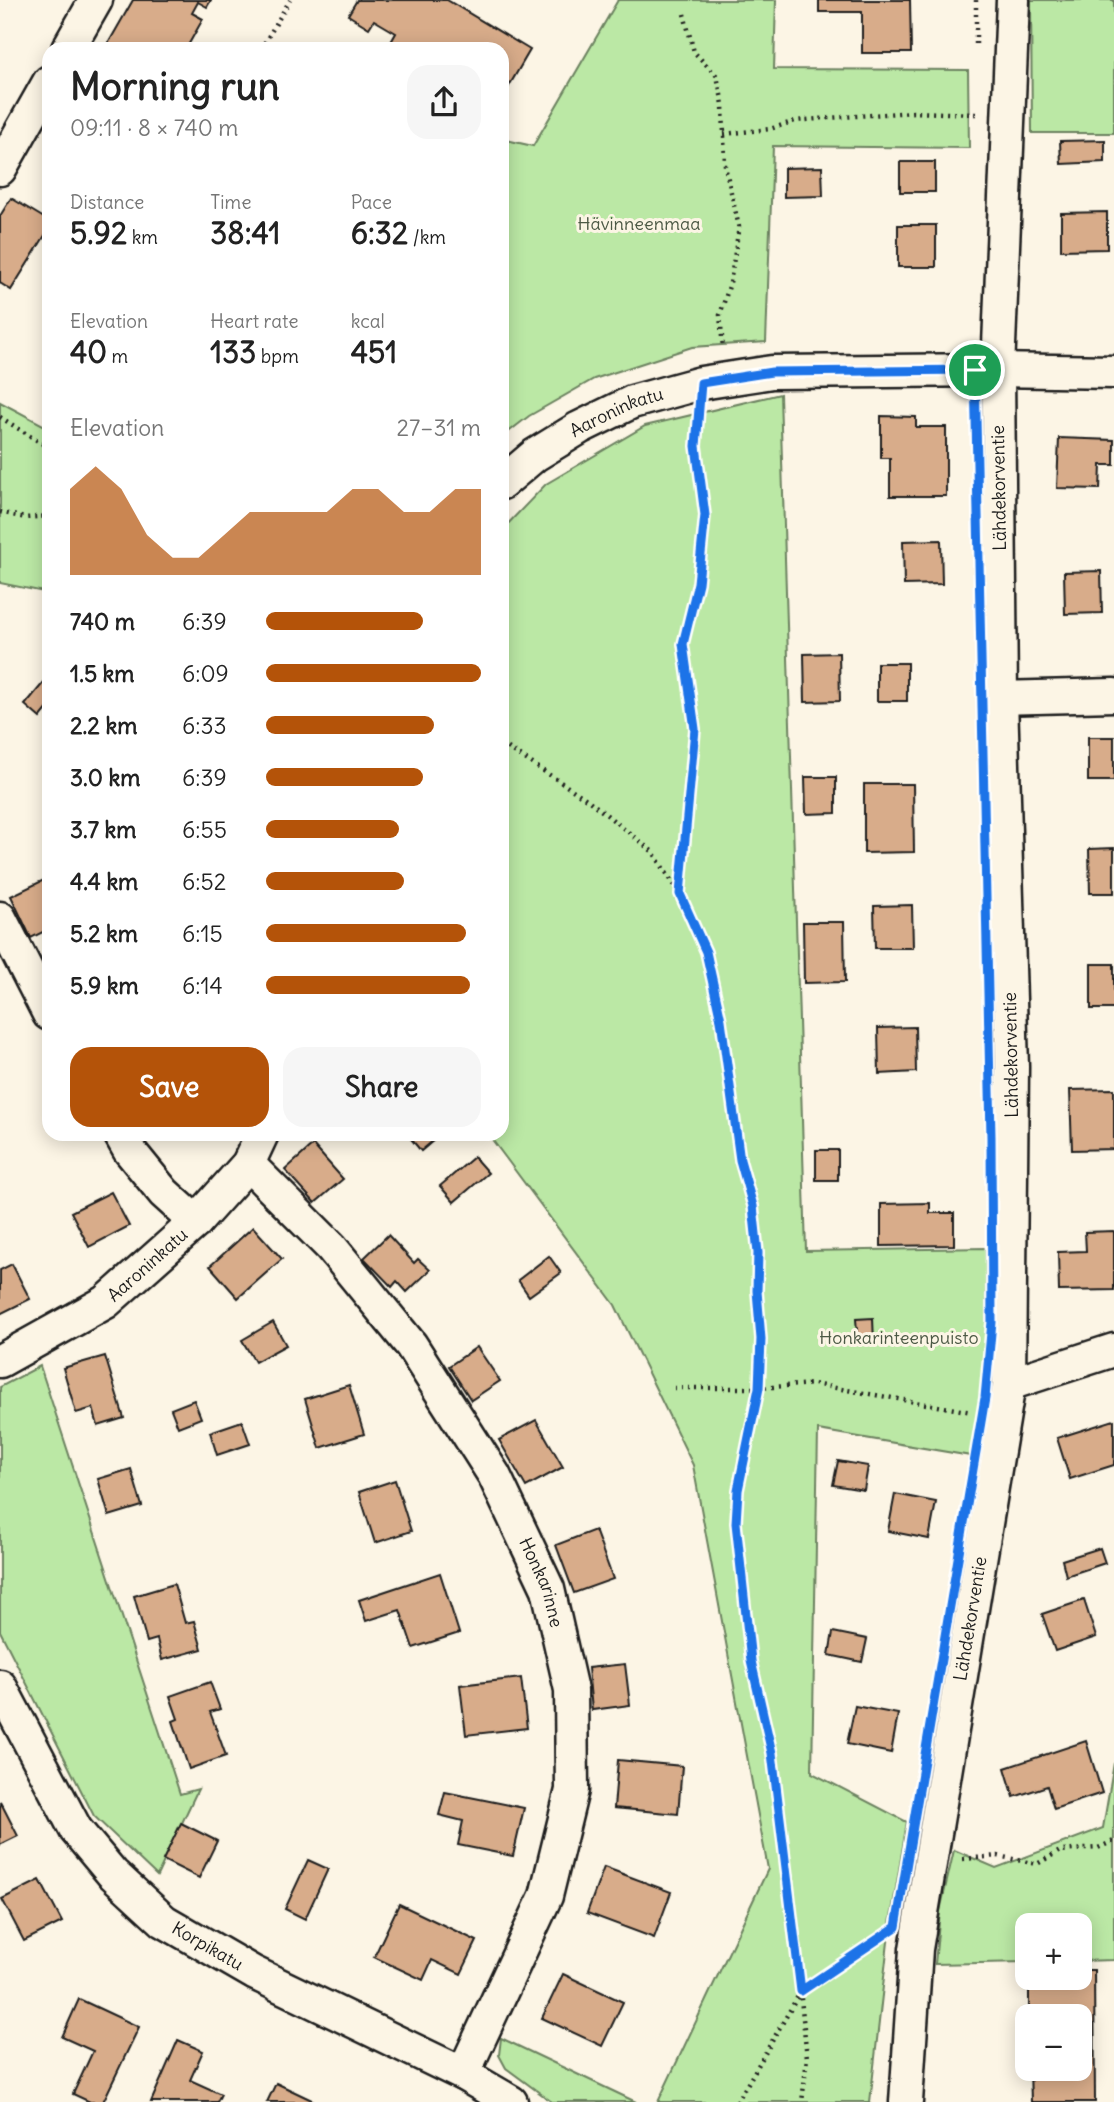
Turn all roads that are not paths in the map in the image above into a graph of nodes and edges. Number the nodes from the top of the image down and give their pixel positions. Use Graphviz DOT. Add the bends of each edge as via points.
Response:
graph roads {
  1 [pos="96,0"];
  2 [pos="1013,0"];
  3 [pos="72,42"];
  4 [pos="42,94"];
  5 [pos="0,169"];
  6 [pos="998,370"];
  7 [pos="1114,372"];
  8 [pos="509,477"];
  9 [pos="1114,695"];
  10 [pos="1001,698"];
  11 [pos="0,918"];
  12 [pos="42,1000"];
  13 [pos="124,1141"];
  14 [pos="259,1141"];
  15 [pos="248,1164"];
  16 [pos="196,1222"];
  17 [pos="1114,1350"];
  18 [pos="0,1361"];
  19 [pos="1009,1384"];
  20 [pos="0,1686"];
  21 [pos="463,2074"];
  22 [pos="511,2102"];
  23 [pos="906,2102"];
  1 -- 3 [label="street"];
  2 -- 6 [label="street, Lähdekorventie"];
  4 -- 5 [label="street"];
  6 -- 7 [label="street, Aaroninkatu"];
  6 -- 8 [label="street, Aaroninkatu" via="772,372 701,383 632,402 579,428"];
  6 -- 10 [label="street, Lähdekorventie"];
  9 -- 10 [label="street"];
  10 -- 19 [label="street, Lähdekorventie" via="1012,1066"];
  11 -- 12 [label="street"];
  13 -- 16 [label="street" via="164,1193"];
  14 -- 15 [label="street, Aaroninkatu"];
  15 -- 16 [label="street, Aaroninkatu"];
  15 -- 21 [label="street, Honkarinne" via="331,1247 411,1345 494,1475 548,1589 571,1690 572,1790 546,1896"];
  16 -- 18 [label="street, Aaroninkatu" via="106,1302"];
  17 -- 19 [label="street"];
  19 -- 23 [label="street, Lähdekorventie" via="916,1949"];
  20 -- 21 [label="street, Korpikatu" via="76,1830 112,1873 164,1921 254,1973"];
  21 -- 22 [label="street, Korpikatu"];
}
